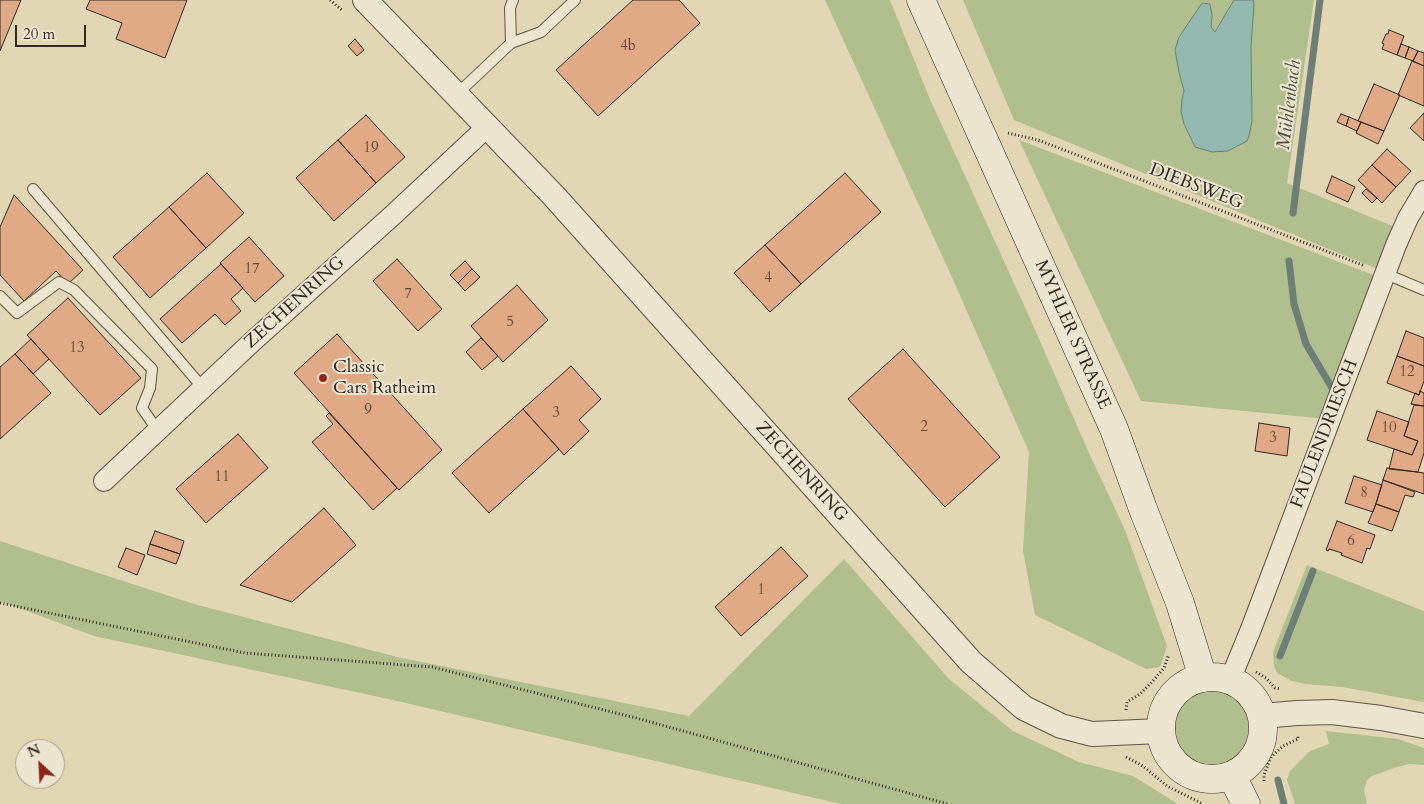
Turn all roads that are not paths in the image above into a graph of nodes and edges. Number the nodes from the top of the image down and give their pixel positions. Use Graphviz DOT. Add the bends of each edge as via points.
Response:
graph roads {
  1 [pos="365,0"];
  2 [pos="513,0"];
  3 [pos="575,0"];
  4 [pos="921,0"];
  5 [pos="511,43"];
  6 [pos="456,95"];
  7 [pos="487,126"];
  8 [pos="33,189"];
  9 [pos="1424,191"];
  10 [pos="1386,274"];
  11 [pos="1424,290"];
  12 [pos="0,296"];
  13 [pos="203,388"];
  14 [pos="158,431"];
  15 [pos="104,481"];
  16 [pos="1203,678"];
  17 [pos="1230,680"];
  18 [pos="1262,716"];
  19 [pos="1424,726"];
  20 [pos="1161,731"];
  21 [pos="1232,776"];
  22 [pos="1246,804"];
  1 -- 6 [label="street, ZECHENRING"];
  2 -- 5 [label="lane" via="510,8"];
  3 -- 5 [label="lane" via="540,32"];
  4 -- 16 [label="main road, MYHLER STRASSE" via="1114,429 1180,603"];
  5 -- 6 [label="lane"];
  6 -- 7 [label="street, ZECHENRING"];
  7 -- 13 [label="street, ZECHENRING"];
  7 -- 20 [label="street, ZECHENRING" via="554,196 971,662 1024,708 1061,726 1092,734"];
  8 -- 13 [label="lane"];
  9 -- 10 [label="street, FAULENDRIESCH" via="1408,218"];
  10 -- 11 [label="lane"];
  10 -- 17 [label="street, FAULENDRIESCH"];
  12 -- 14 [label="lane" via="17,313 59,282 74,290 152,369 150,388 142,408"];
  13 -- 14 [label="street, ZECHENRING"];
  14 -- 15 [label="street, ZECHENRING"];
  16 -- 17 [label="main road"];
  16 -- 20 [label="main road" via="1179,689 1169,701"];
  17 -- 18 [label="main road" via="1250,694"];
  18 -- 19 [label="street" via="1332,712"];
  18 -- 21 [label="main road" via="1263,735 1257,752 1243,769"];
  20 -- 21 [label="main road" via="1165,748 1182,770 1213,780"];
  21 -- 22 [label="main road"];
}
